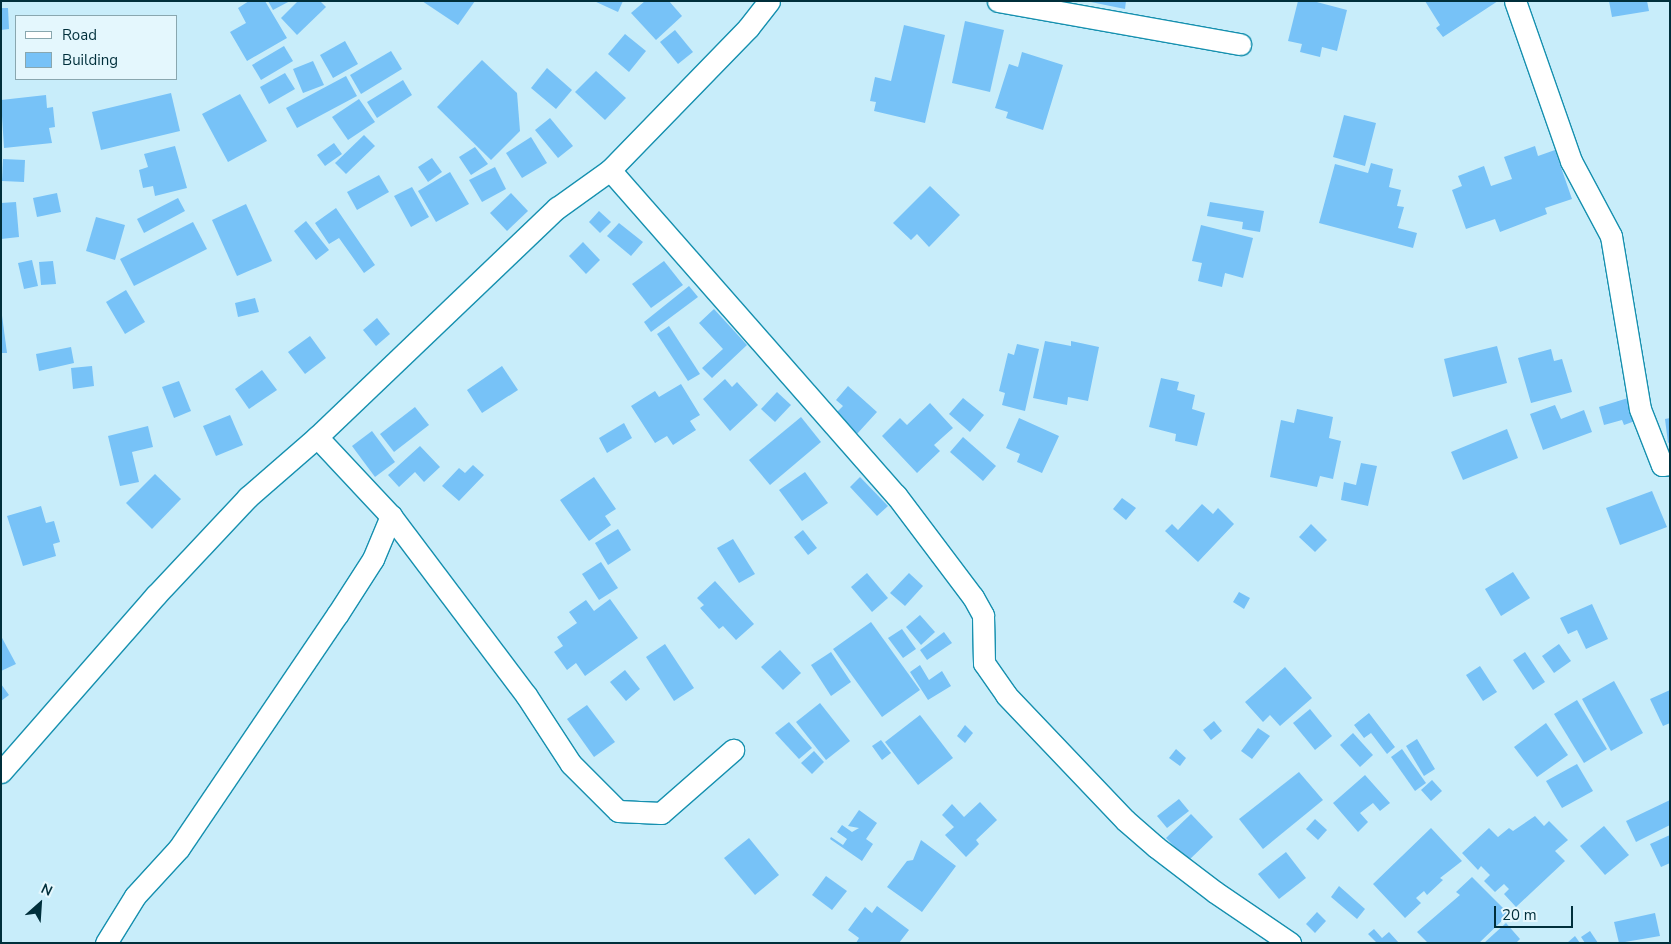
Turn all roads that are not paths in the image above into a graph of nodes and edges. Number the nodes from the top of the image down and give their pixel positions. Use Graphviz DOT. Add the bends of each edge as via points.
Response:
graph roads {
  1 [pos="769,1"];
  2 [pos="998,1"];
  3 [pos="1515,1"];
  4 [pos="1240,44"];
  5 [pos="610,170"];
  6 [pos="317,437"];
  7 [pos="1667,469"];
  8 [pos="391,516"];
  9 [pos="733,750"];
  10 [pos="1,772"];
  11 [pos="106,943"];
  12 [pos="1290,943"];
  1 -- 5 [label="street" via="748,28"];
  2 -- 4 [label="street"];
  3 -- 7 [label="street" via="1571,161 1611,236 1640,409"];
  5 -- 6 [label="street" via="557,208"];
  5 -- 12 [label="street" via="896,495 973,597 982,615 984,663 1006,695 1156,847"];
  6 -- 8 [label="street"];
  6 -- 10 [label="street" via="248,497 156,595"];
  8 -- 9 [label="street" via="526,695 571,764 618,811 661,813"];
  8 -- 11 [label="street" via="373,559 337,615 179,848 135,896"];
}
